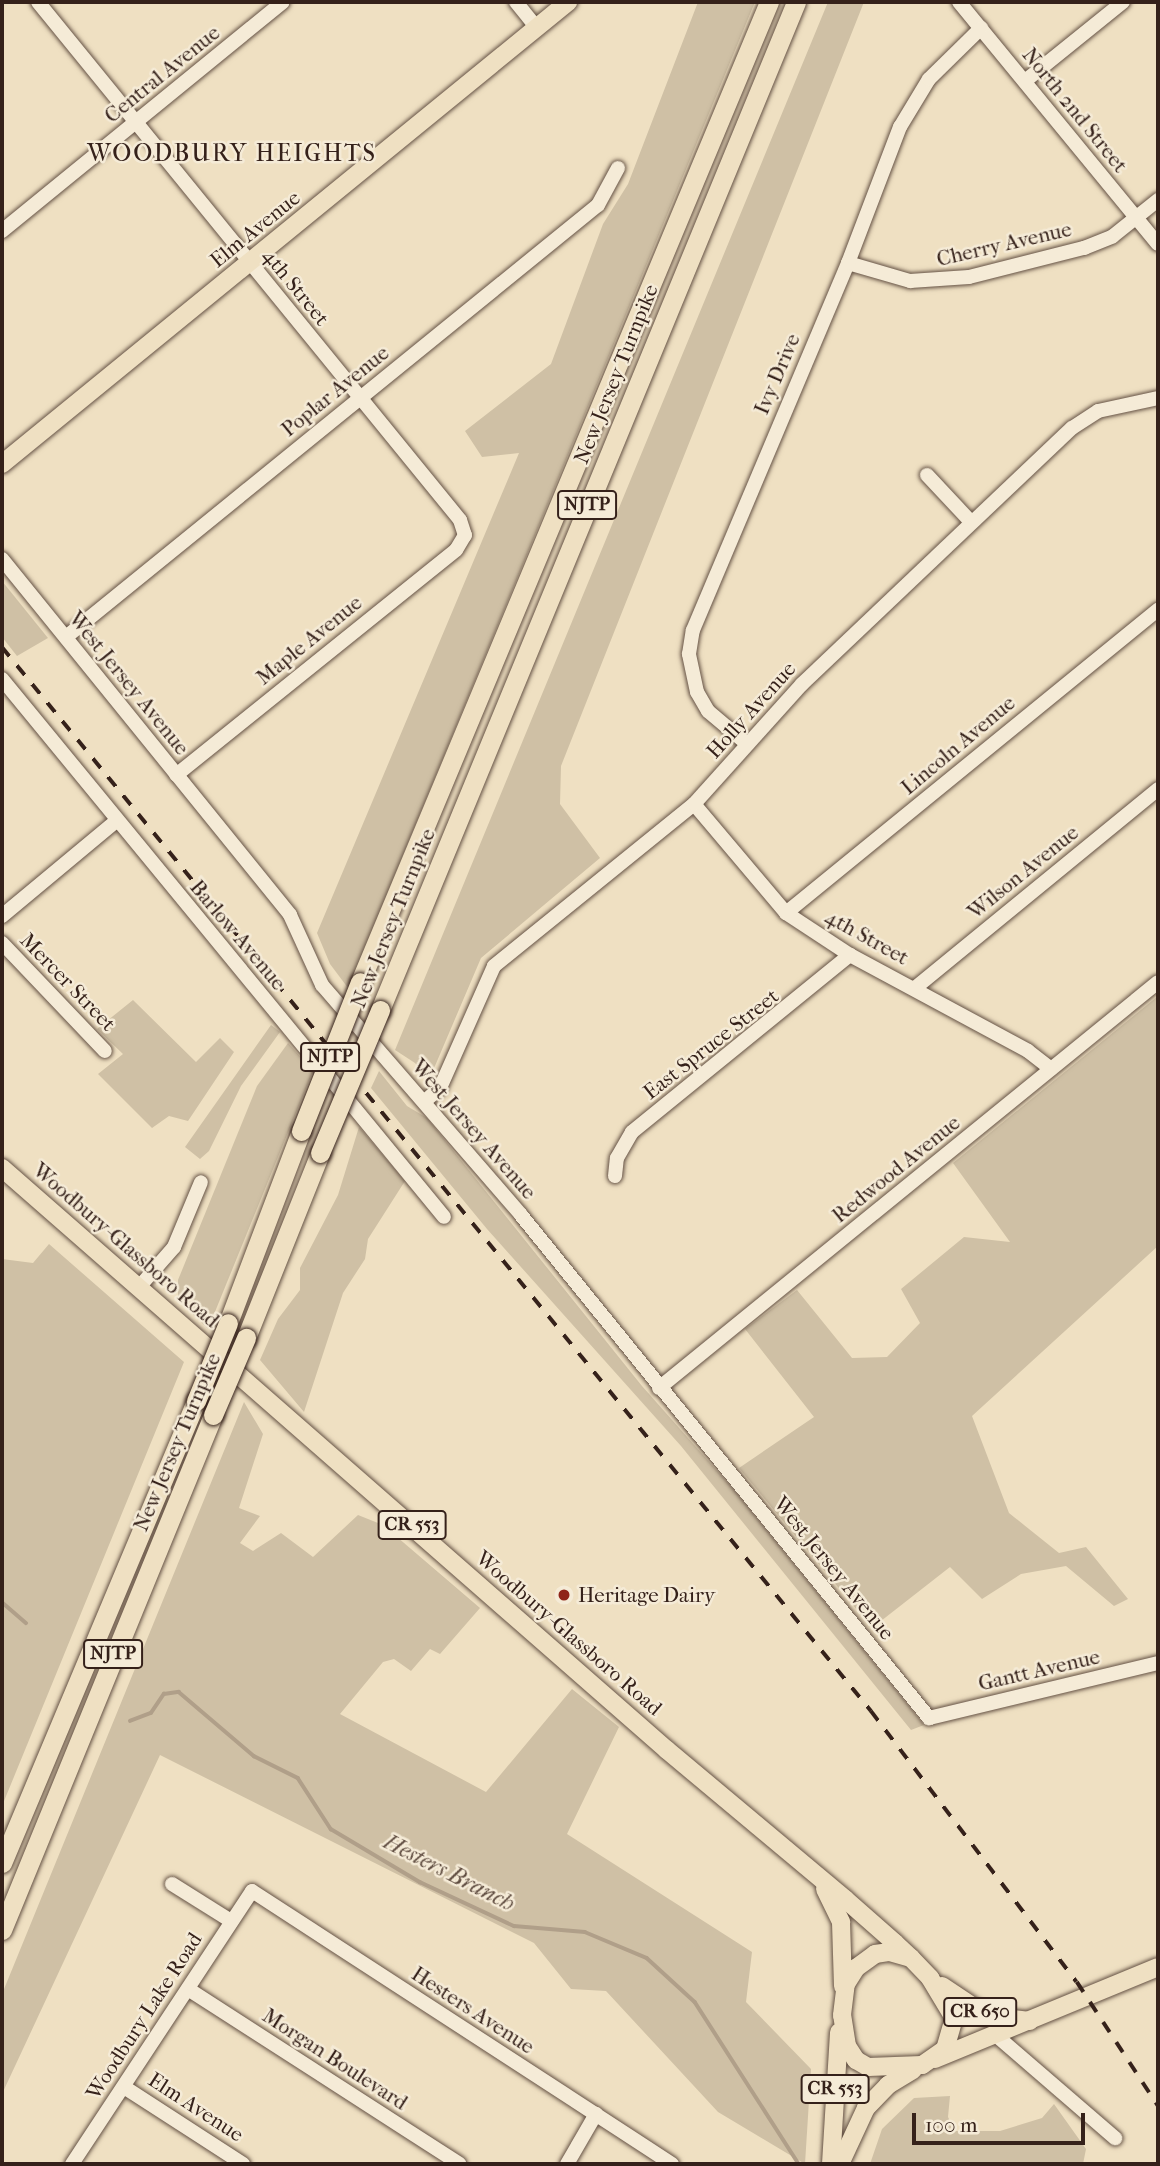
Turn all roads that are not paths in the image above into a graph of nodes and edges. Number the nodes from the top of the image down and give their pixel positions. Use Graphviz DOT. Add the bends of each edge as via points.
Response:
graph roads {
  1 [pos="38,2"];
  2 [pos="283,2"];
  3 [pos="516,2"];
  4 [pos="568,2"];
  5 [pos="769,2"];
  6 [pos="796,2"];
  7 [pos="959,2"];
  8 [pos="1122,2"];
  9 [pos="536,27"];
  10 [pos="981,28"];
  11 [pos="1025,81"];
  12 [pos="136,122"];
  13 [pos="618,168"];
  14 [pos="1158,200"];
  15 [pos="1136,218"];
  16 [pos="2,231"];
  17 [pos="1158,244"];
  18 [pos="249,263"];
  19 [pos="848,263"];
  20 [pos="360,398"];
  21 [pos="1158,398"];
  22 [pos="2,464"];
  23 [pos="927,475"];
  24 [pos="971,522"];
  25 [pos="465,535"];
  26 [pos="2,559"];
  27 [pos="1158,610"];
  28 [pos="66,637"];
  29 [pos="2,679"];
  30 [pos="747,744"];
  31 [pos="176,775"];
  32 [pos="1158,789"];
  33 [pos="694,804"];
  34 [pos="116,821"];
  35 [pos="786,913"];
  36 [pos="2,916"];
  37 [pos="2,943"];
  38 [pos="850,955"];
  39 [pos="1158,982"];
  40 [pos="915,988"];
  41 [pos="105,1051"];
  42 [pos="1051,1069"];
  43 [pos="425,1101"];
  44 [pos="2,1168"];
  45 [pos="615,1176"];
  46 [pos="201,1182"];
  47 [pos="444,1217"];
  48 [pos="140,1286"];
  49 [pos="659,1388"];
  50 [pos="1158,1664"];
  51 [pos="929,1718"];
  52 [pos="2,1863"];
  53 [pos="821,1883"];
  54 [pos="172,1884"];
  55 [pos="252,1891"];
  56 [pos="231,1921"];
  57 [pos="2,1930"];
  58 [pos="911,1958"];
  59 [pos="1156,1971"];
  60 [pos="930,1978"];
  61 [pos="188,1989"];
  62 [pos="843,2006"];
  63 [pos="1038,2021"];
  64 [pos="998,2037"];
  65 [pos="927,2063"];
  66 [pos="124,2087"];
  67 [pos="596,2114"];
  68 [pos="1115,2138"];
  69 [pos="72,2164"];
  70 [pos="243,2164"];
  71 [pos="460,2164"];
  72 [pos="568,2164"];
  73 [pos="672,2164"];
  74 [pos="831,2164"];
  75 [pos="840,2164"];
  1 -- 12 [label="street, 4th Street"];
  2 -- 12 [label="street, Central Avenue"];
  3 -- 9 [label="street"];
  4 -- 9 [label="main road, Elm Avenue"];
  5 -- 52 [label="highway, New Jersey Turnpike / NJTP, bridge" via="360,982 229,1323"];
  6 -- 57 [label="highway, New Jersey Turnpike / NJTP, bridge"];
  7 -- 10 [label="street, North 2nd Street"];
  8 -- 11 [label="street"];
  9 -- 18 [label="main road, Elm Avenue"];
  10 -- 11 [label="street, North 2nd Street"];
  10 -- 19 [label="street, Ivy Drive" via="917,96 900,127"];
  11 -- 15 [label="street, North 2nd Street"];
  12 -- 16 [label="street, Central Avenue"];
  12 -- 18 [label="street, 4th Street"];
  13 -- 20 [label="street, Poplar Avenue" via="597,205"];
  14 -- 15 [label="street, Cherry Avenue"];
  15 -- 17 [label="street, North 2nd Street"];
  15 -- 19 [label="street, Cherry Avenue" via="1113,236 1084,248 953,280 895,279"];
  18 -- 20 [label="street, 4th Street"];
  18 -- 22 [label="main road, Elm Avenue"];
  19 -- 30 [label="street, Ivy Drive" via="691,637 689,654 697,692 708,711"];
  20 -- 25 [label="street, 4th Street" via="460,520"];
  20 -- 28 [label="street, Poplar Avenue"];
  21 -- 24 [label="street, Holly Avenue" via="1098,411 1072,428"];
  23 -- 24 [label="street"];
  24 -- 30 [label="street, Holly Avenue" via="802,684"];
  25 -- 31 [label="street, Maple Avenue" via="456,551"];
  26 -- 28 [label="street, West Jersey Avenue"];
  27 -- 35 [label="street, Lincoln Avenue"];
  28 -- 31 [label="street, West Jersey Avenue"];
  29 -- 34 [label="street, Barlow Avenue"];
  30 -- 33 [label="street, Holly Avenue"];
  31 -- 43 [label="street, West Jersey Avenue" via="290,915 322,985"];
  32 -- 40 [label="street, Wilson Avenue"];
  33 -- 35 [label="street, 4th Street"];
  33 -- 43 [label="street, Holly Avenue" via="494,966 440,1088"];
  34 -- 36 [label="street"];
  34 -- 47 [label="street, Barlow Avenue"];
  35 -- 38 [label="street, 4th Street"];
  37 -- 41 [label="street, Mercer Street"];
  38 -- 40 [label="street, 4th Street"];
  38 -- 45 [label="street, East Spruce Street" via="632,1132 617,1157"];
  39 -- 42 [label="street, Redwood Avenue"];
  40 -- 42 [label="street, 4th Street"];
  42 -- 49 [label="street, Redwood Avenue"];
  43 -- 49 [label="street, West Jersey Avenue"];
  44 -- 48 [label="main road, Woodbury-Glassboro Road / CR 553"];
  46 -- 48 [label="street" via="174,1247"];
  48 -- 53 [label="main road, Woodbury-Glassboro Road / CR 553"];
  49 -- 51 [label="street, West Jersey Avenue"];
  50 -- 51 [label="street, Gantt Avenue"];
  53 -- 58 [label="main road, Woodbury-Glassboro Road / CR 553"];
  53 -- 62 [label="main road, Woodbury-Glassboro Road / CR 553" via="841,1922"];
  54 -- 56 [label="street"];
  55 -- 56 [label="street, Woodbury Lake Road"];
  55 -- 67 [label="street, Hesters Avenue"];
  56 -- 61 [label="street, Woodbury Lake Road"];
  58 -- 60 [label="main road"];
  58 -- 62 [label="main road" via="890,1952 867,1958 849,1976"];
  59 -- 63 [label="main road, CR 650"];
  60 -- 63 [label="main road, CR 650" via="987,2016"];
  60 -- 65 [label="main road" via="954,2018 949,2042"];
  61 -- 66 [label="street, Woodbury Lake Road"];
  61 -- 71 [label="street, Morgan Boulevard"];
  62 -- 65 [label="main road" via="847,2046 862,2064 891,2069"];
  62 -- 74 [label="main road, CR 553"];
  63 -- 64 [label="main road, CR 650"];
  64 -- 65 [label="main road, CR 650"];
  64 -- 68 [label="street"];
  65 -- 75 [label="main road, CR 553" via="876,2096 856,2122"];
  66 -- 69 [label="street, Woodbury Lake Road"];
  66 -- 70 [label="street, Elm Avenue"];
  67 -- 72 [label="street"];
  67 -- 73 [label="street, Hesters Avenue"];
}
